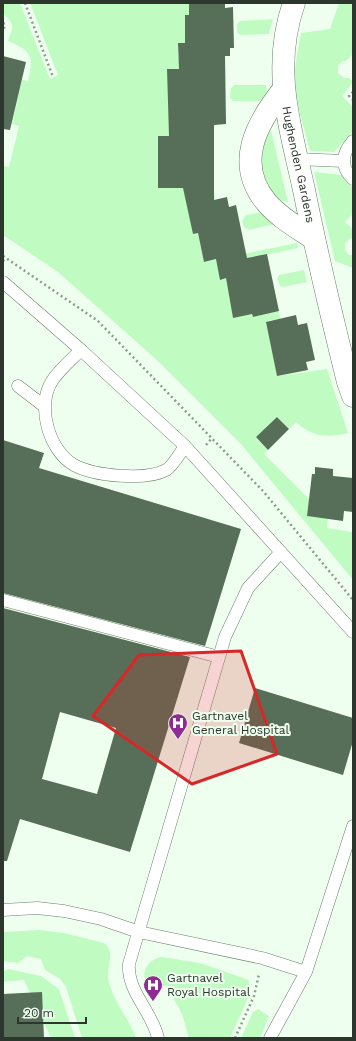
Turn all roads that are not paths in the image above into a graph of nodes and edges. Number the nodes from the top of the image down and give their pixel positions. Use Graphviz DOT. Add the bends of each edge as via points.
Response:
graph roads {
  1 [pos="294,3"];
  2 [pos="283,90"];
  3 [pos="353,141"];
  4 [pos="297,159"];
  5 [pos="343,161"];
  6 [pos="353,179"];
  7 [pos="314,239"];
  8 [pos="3,282"];
  9 [pos="80,350"];
  10 [pos="18,386"];
  11 [pos="353,396"];
  12 [pos="44,406"];
  13 [pos="185,446"];
  14 [pos="281,552"];
  15 [pos="3,600"];
  16 [pos="353,632"];
  17 [pos="219,657"];
  18 [pos="353,826"];
  19 [pos="3,910"];
  20 [pos="139,932"];
  21 [pos="306,972"];
  22 [pos="158,1038"];
  23 [pos="270,1038"];
  1 -- 2 [label="street, Hughenden Gardens" via="285,38"];
  2 -- 4 [label="street, Hughenden Gardens"];
  2 -- 7 [label="street, Hughenden Gardens" via="257,126 250,163 256,186 267,203"];
  3 -- 5 [label="lane" via="344,153"];
  4 -- 5 [label="lane"];
  4 -- 7 [label="street, Hughenden Gardens"];
  5 -- 6 [label="lane" via="345,169"];
  7 -- 11 [label="street, Hughenden Gardens"];
  8 -- 9 [label="lane"];
  9 -- 12 [label="lane" via="51,382"];
  9 -- 13 [label="lane"];
  10 -- 12 [label="lane"];
  12 -- 13 [label="lane" via="46,426 57,449 74,465 119,476 143,477 167,470"];
  13 -- 14 [label="lane"];
  14 -- 16 [label="lane"];
  14 -- 17 [label="lane" via="248,588 225,637"];
  15 -- 17 [label="lane"];
  17 -- 20 [label="lane"];
  18 -- 21 [label="lane"];
  19 -- 20 [label="lane" via="37,908 64,911 101,919"];
  20 -- 21 [label="lane" via="262,958"];
  20 -- 22 [label="lane" via="129,964 130,982 149,1013"];
  21 -- 23 [label="lane"];
}
